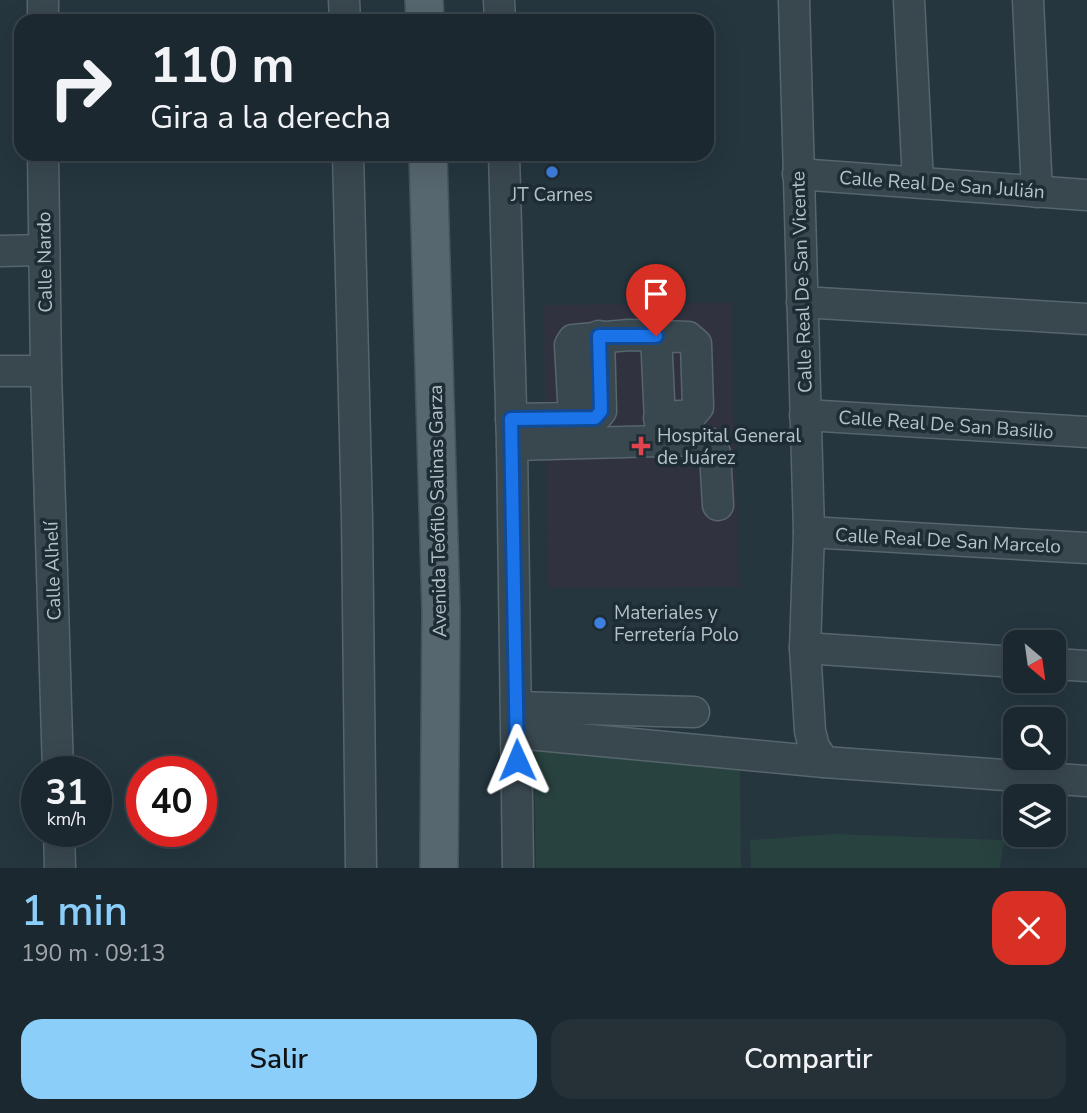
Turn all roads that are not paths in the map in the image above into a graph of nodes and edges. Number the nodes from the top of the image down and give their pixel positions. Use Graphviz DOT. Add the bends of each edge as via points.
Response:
graph roads {
  1 [pos="794,0"];
  2 [pos="909,0"];
  3 [pos="1028,0"];
  4 [pos="44,161"];
  5 [pos="348,161"];
  6 [pos="428,161"];
  7 [pos="504,161"];
  8 [pos="798,174"];
  9 [pos="918,182"];
  10 [pos="1037,192"];
  11 [pos="1087,195"];
  12 [pos="44,250"];
  13 [pos="0,251"];
  14 [pos="802,302"];
  15 [pos="1087,319"];
  16 [pos="656,336"];
  17 [pos="46,371"];
  18 [pos="0,372"];
  19 [pos="805,415"];
  20 [pos="660,430"];
  21 [pos="511,432"];
  22 [pos="1087,432"];
  23 [pos="718,505"];
  24 [pos="809,532"];
  25 [pos="1087,548"];
  26 [pos="805,648"];
  27 [pos="1003,661"];
  28 [pos="1066,665"];
  29 [pos="1087,666"];
  30 [pos="694,712"];
  31 [pos="516,720"];
  32 [pos="58,756"];
  33 [pos="824,762"];
  34 [pos="1087,781"];
  35 [pos="60,847"];
  36 [pos="61,868"];
  37 [pos="361,868"];
  38 [pos="439,868"];
  39 [pos="518,868"];
  1 -- 8 [label="street, Calle Real De San Vicente"];
  2 -- 9 [label="street"];
  3 -- 10 [label="street"];
  4 -- 12 [label="street, Calle Nardo"];
  5 -- 37 [label="street"];
  6 -- 38 [label="main road, Avenida Teófilo Salinas Garza" via="440,612"];
  7 -- 21 [label="street"];
  8 -- 9 [label="street, Calle Real De San Julián"];
  8 -- 14 [label="street, Calle Real De San Vicente"];
  9 -- 10 [label="street, Calle Real De San Julián"];
  10 -- 11 [label="street, Calle Real De San Julián"];
  12 -- 13 [label="street"];
  12 -- 17 [label="street, Calle Nardo"];
  14 -- 15 [label="street"];
  14 -- 19 [label="street, Calle Real De San Vicente"];
  16 -- 20 [label="street"];
  16 -- 20 [label="street" via="688,337 696,344 697,357 698,407"];
  16 -- 21 [label="street" via="573,340 575,418"];
  17 -- 18 [label="street"];
  17 -- 32 [label="street, Calle Alhelí"];
  19 -- 22 [label="street, Calle Real De San Basilio"];
  19 -- 24 [label="street, Calle Real De San Vicente"];
  20 -- 21 [label="street"];
  20 -- 23 [label="street" via="709,443 715,453"];
  21 -- 31 [label="street"];
  24 -- 25 [label="street, Calle Real De San Marcelo"];
  24 -- 26 [label="street, Calle Real De San Vicente"];
  26 -- 27 [label="street"];
  26 -- 33 [label="street, Calle Real De San Vicente" via="810,731"];
  28 -- 29 [label="street"];
  30 -- 31 [label="street"];
  31 -- 33 [label="street"];
  31 -- 39 [label="street"];
  33 -- 34 [label="street"];
  35 -- 36 [label="street"];
}
